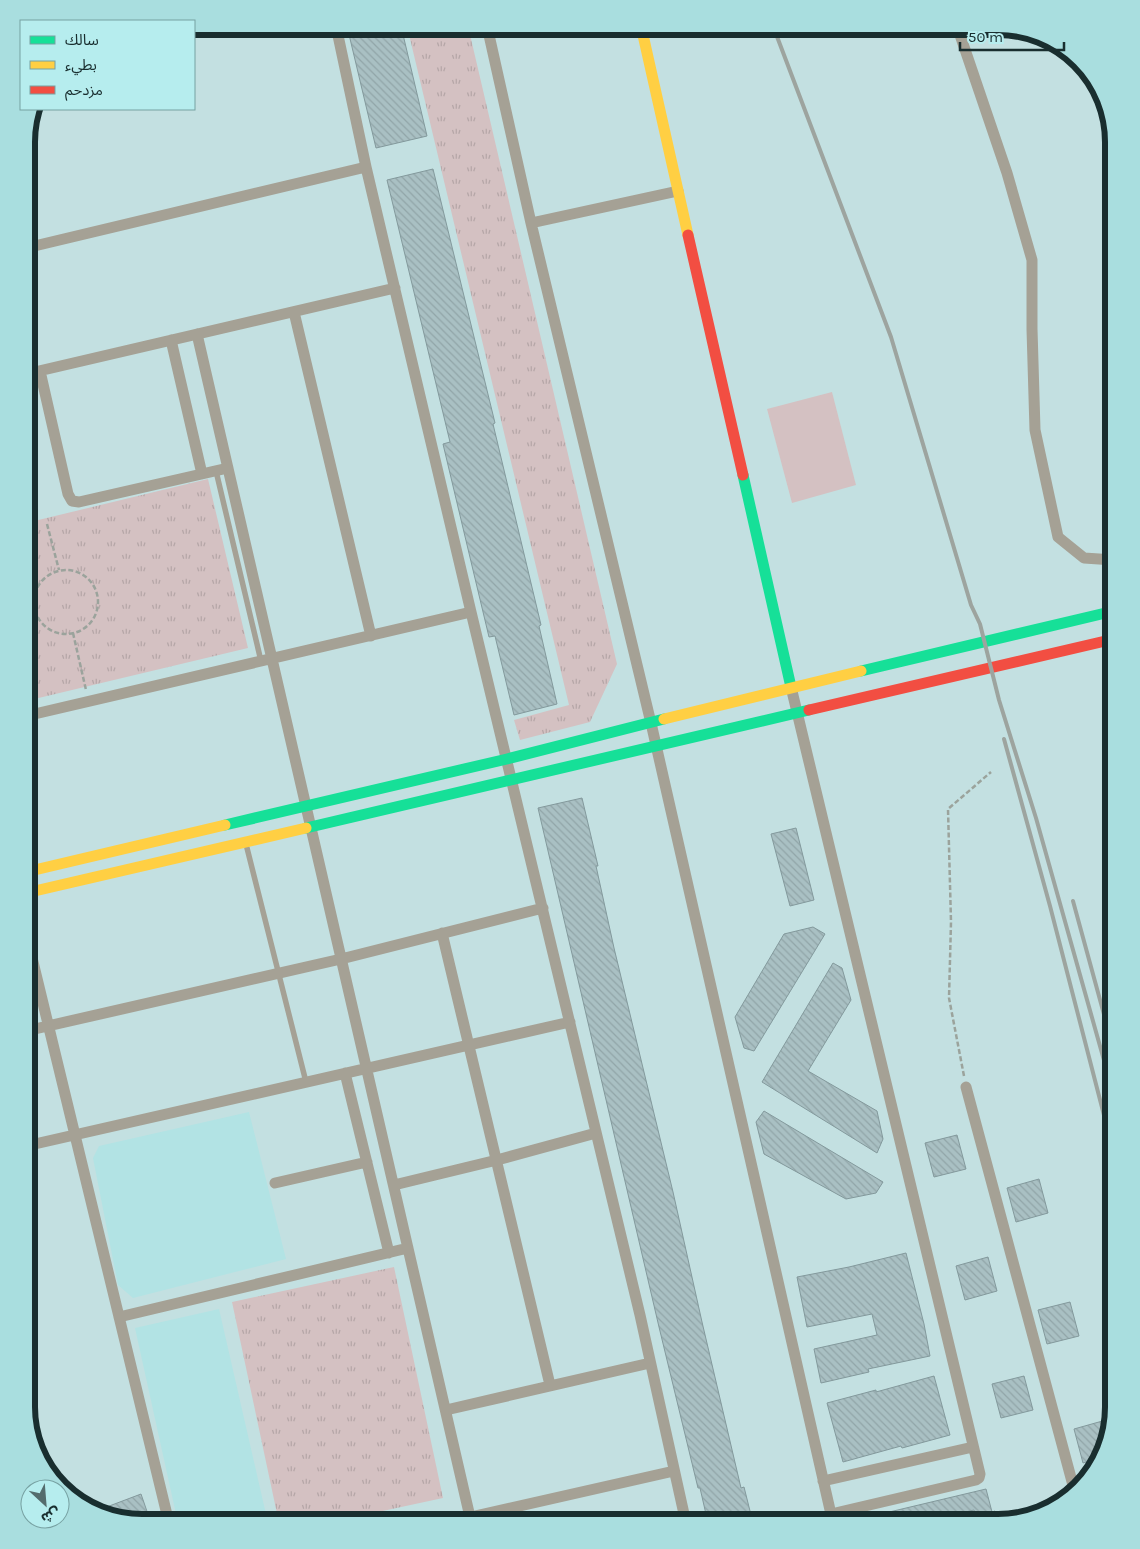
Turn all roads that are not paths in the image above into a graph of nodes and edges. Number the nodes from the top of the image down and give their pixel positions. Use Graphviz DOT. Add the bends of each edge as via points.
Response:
graph roads {
  1 [pos="338,35"];
  2 [pos="488,35"];
  3 [pos="642,35"];
  4 [pos="960,35"];
  5 [pos="366,167"];
  6 [pos="678,191"];
  7 [pos="530,223"];
  8 [pos="35,246"];
  9 [pos="395,288"];
  10 [pos="294,312"];
  11 [pos="197,334"];
  12 [pos="171,340"];
  13 [pos="40,371"];
  14 [pos="35,372"];
  15 [pos="228,468"];
  16 [pos="216,471"];
  17 [pos="202,474"];
  18 [pos="1105,559"];
  19 [pos="471,612"];
  20 [pos="1105,613"];
  21 [pos="371,636"];
  22 [pos="1105,641"];
  23 [pos="267,660"];
  24 [pos="791,687"];
  25 [pos="798,712"];
  26 [pos="35,714"];
  27 [pos="652,723"];
  28 [pos="656,745"];
  29 [pos="507,759"];
  30 [pos="512,779"];
  31 [pos="306,807"];
  32 [pos="310,826"];
  33 [pos="246,848"];
  34 [pos="35,870"];
  35 [pos="35,891"];
  36 [pos="543,908"];
  37 [pos="442,933"];
  38 [pos="341,959"];
  39 [pos="35,969"];
  40 [pos="278,973"];
  41 [pos="570,1022"];
  42 [pos="49,1026"];
  43 [pos="35,1029"];
  44 [pos="469,1045"];
  45 [pos="367,1068"];
  46 [pos="345,1073"];
  47 [pos="306,1082"];
  48 [pos="966,1087"];
  49 [pos="596,1133"];
  50 [pos="75,1134"];
  51 [pos="35,1144"];
  52 [pos="497,1160"];
  53 [pos="367,1162"];
  54 [pos="275,1183"];
  55 [pos="394,1185"];
  56 [pos="408,1248"];
  57 [pos="389,1253"];
  58 [pos="119,1317"];
  59 [pos="650,1363"];
  60 [pos="550,1385"];
  61 [pos="446,1410"];
  62 [pos="973,1447"];
  63 [pos="674,1471"];
  64 [pos="823,1481"];
  65 [pos="1072,1484"];
  66 [pos="167,1514"];
  67 [pos="469,1514"];
  68 [pos="483,1514"];
  69 [pos="684,1514"];
  70 [pos="831,1514"];
  71 [pos="847,1514"];
  1 -- 5 [label="street"];
  2 -- 7 [label="street"];
  3 -- 6 [label="street"];
  4 -- 18 [label="street" via="1007,173 1032,260 1035,430 1058,537 1084,558"];
  5 -- 8 [label="street"];
  5 -- 9 [label="street"];
  6 -- 7 [label="street"];
  6 -- 24 [label="street"];
  7 -- 27 [label="street"];
  9 -- 10 [label="street"];
  9 -- 19 [label="street"];
  10 -- 11 [label="street"];
  10 -- 21 [label="street"];
  11 -- 12 [label="street"];
  11 -- 15 [label="street"];
  12 -- 13 [label="street"];
  12 -- 17 [label="street"];
  13 -- 14 [label="street"];
  13 -- 17 [label="street" via="72,501"];
  15 -- 16 [label="street"];
  15 -- 23 [label="street"];
  16 -- 17 [label="street"];
  16 -- 23 [label="lane"];
  19 -- 21 [label="street"];
  19 -- 29 [label="street"];
  20 -- 24 [label="street"];
  21 -- 23 [label="street"];
  22 -- 25 [label="street"];
  23 -- 26 [label="street"];
  23 -- 31 [label="street"];
  24 -- 25 [label="street"];
  24 -- 27 [label="street"];
  25 -- 28 [label="street"];
  25 -- 62 [label="street"];
  27 -- 28 [label="street"];
  27 -- 29 [label="street"];
  28 -- 30 [label="street"];
  28 -- 64 [label="street"];
  29 -- 30 [label="street"];
  29 -- 31 [label="street"];
  30 -- 32 [label="street"];
  30 -- 36 [label="street"];
  31 -- 32 [label="street"];
  31 -- 34 [label="street"];
  32 -- 35 [label="street"];
  32 -- 38 [label="street"];
  33 -- 40 [label="lane"];
  36 -- 37 [label="street"];
  36 -- 41 [label="street"];
  37 -- 38 [label="street"];
  37 -- 44 [label="street"];
  38 -- 40 [label="street"];
  38 -- 45 [label="street"];
  39 -- 42 [label="street"];
  40 -- 42 [label="street"];
  40 -- 47 [label="lane"];
  41 -- 44 [label="street"];
  41 -- 49 [label="street"];
  42 -- 43 [label="street"];
  42 -- 50 [label="street"];
  44 -- 45 [label="street"];
  44 -- 52 [label="street"];
  45 -- 46 [label="street"];
  45 -- 55 [label="street"];
  46 -- 47 [label="street"];
  46 -- 53 [label="street"];
  47 -- 50 [label="street"];
  48 -- 65 [label="street"];
  49 -- 52 [label="street"];
  49 -- 59 [label="street"];
  50 -- 51 [label="street"];
  50 -- 58 [label="street"];
  52 -- 55 [label="street"];
  52 -- 60 [label="street"];
  53 -- 54 [label="street"];
  53 -- 57 [label="street"];
  55 -- 56 [label="street"];
  56 -- 57 [label="street"];
  56 -- 61 [label="street"];
  57 -- 58 [label="street"];
  58 -- 66 [label="street"];
  59 -- 60 [label="street"];
  59 -- 63 [label="street"];
  60 -- 61 [label="street"];
  61 -- 67 [label="street"];
  62 -- 64 [label="street"];
  62 -- 71 [label="street" via="980,1474 976,1480"];
  63 -- 68 [label="street"];
  63 -- 69 [label="street"];
  64 -- 70 [label="street"];
}
